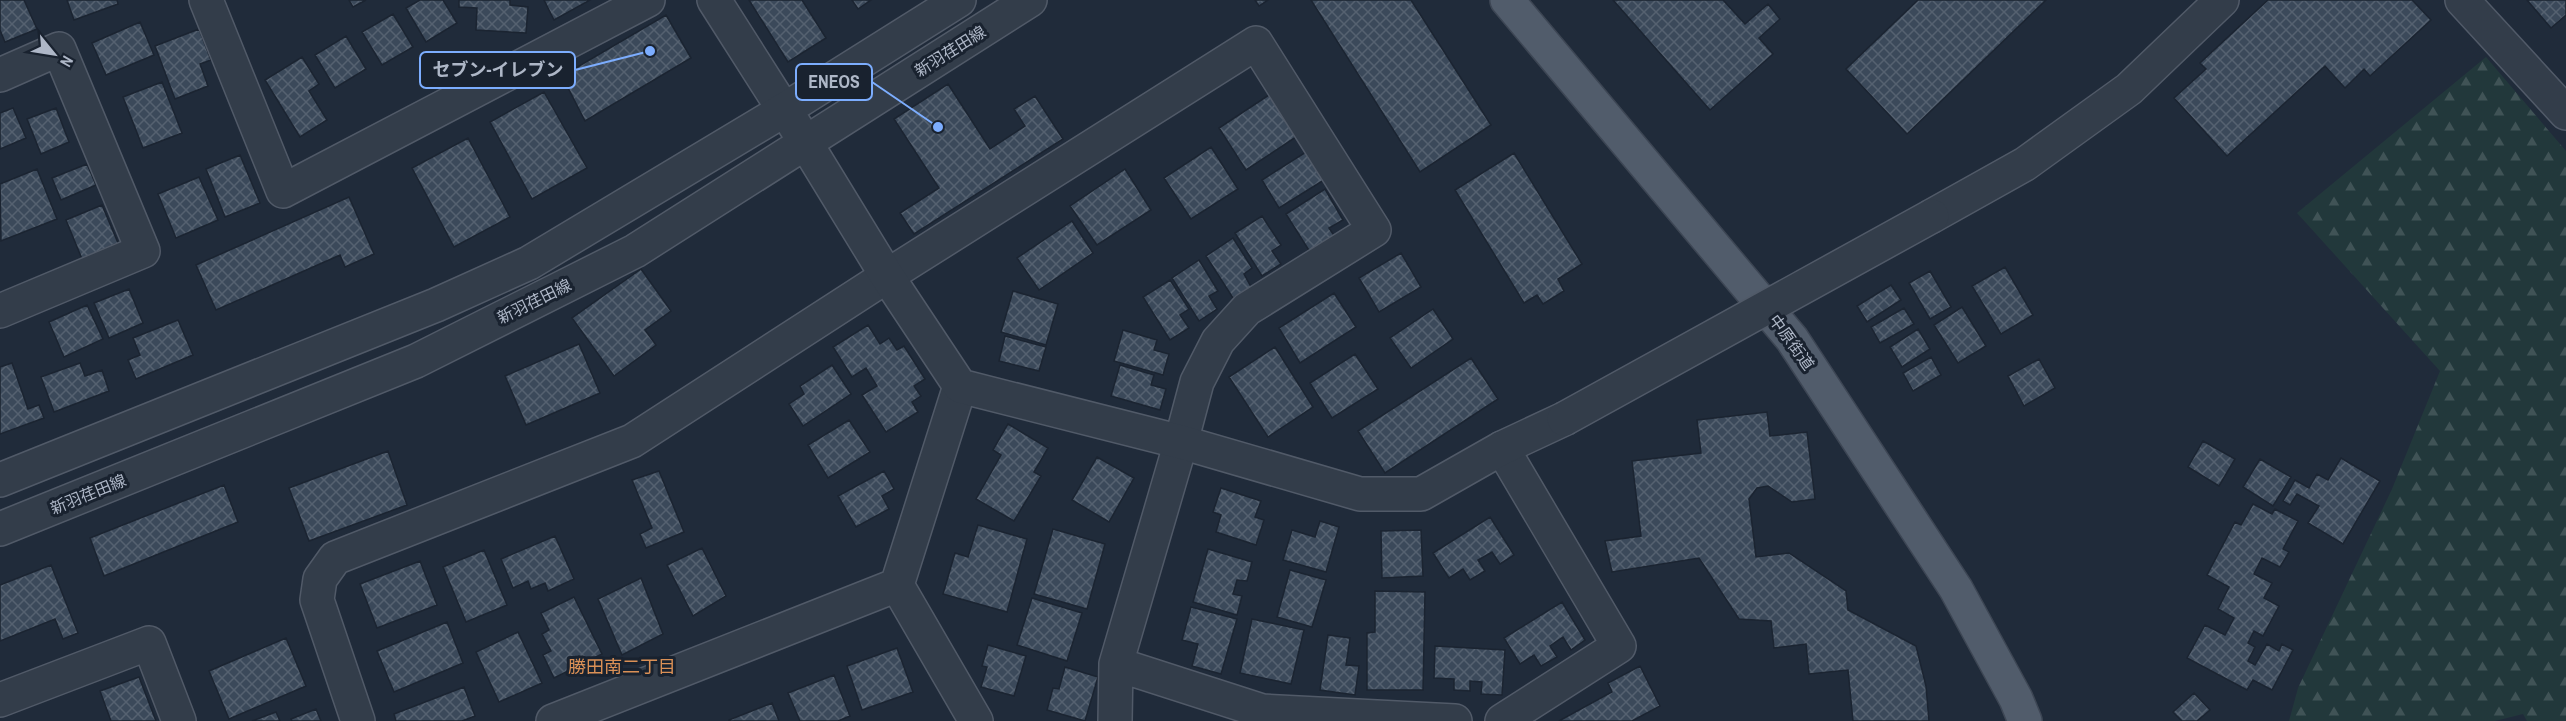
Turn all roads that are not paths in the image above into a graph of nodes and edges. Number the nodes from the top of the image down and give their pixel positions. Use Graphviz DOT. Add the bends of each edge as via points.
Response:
graph roads {
  1 [pos="206,0"];
  2 [pos="648,0"];
  3 [pos="714,0"];
  4 [pos="959,0"];
  5 [pos="1030,0"];
  6 [pos="1507,0"];
  7 [pos="2222,0"];
  8 [pos="2474,4"];
  9 [pos="0,75"];
  10 [pos="784,110"];
  11 [pos="2566,113"];
  12 [pos="806,142"];
  13 [pos="886,276"];
  14 [pos="0,311"];
  15 [pos="960,386"];
  16 [pos="1181,442"];
  17 [pos="1502,448"];
  18 [pos="0,480"];
  19 [pos="0,529"];
  20 [pos="897,585"];
  21 [pos="1116,663"];
  22 [pos="0,700"];
  23 [pos="179,721"];
  24 [pos="358,721"];
  25 [pos="553,721"];
  26 [pos="976,721"];
  27 [pos="1115,721"];
  28 [pos="1455,721"];
  29 [pos="1502,721"];
  30 [pos="2025,721"];
  1 -- 2 [label="street" via="283,190"];
  3 -- 10 [label="street"];
  4 -- 10 [label="street"];
  5 -- 12 [label="street, 新羽荏田線"];
  6 -- 30 [label="main road, 中原街道" via="1792,339 1956,588"];
  7 -- 17 [label="street, bridge" via="2129,89 2025,164 1564,419"];
  8 -- 11 [label="street"];
  9 -- 14 [label="street" via="59,49 143,251"];
  10 -- 12 [label="street"];
  10 -- 18 [label="street" via="529,262 436,305"];
  12 -- 13 [label="street"];
  12 -- 19 [label="street, 新羽荏田線" via="635,251 416,361"];
  13 -- 15 [label="street"];
  13 -- 16 [label="street" via="1256,43 1374,230 1247,309 1218,341 1197,382"];
  13 -- 24 [label="street" via="632,441 335,558 320,579 316,600"];
  15 -- 16 [label="street"];
  15 -- 20 [label="street"];
  16 -- 17 [label="street" via="1360,494 1420,494"];
  16 -- 21 [label="street"];
  17 -- 29 [label="street" via="1619,646"];
  20 -- 25 [label="street"];
  20 -- 26 [label="street"];
  21 -- 27 [label="street"];
  21 -- 28 [label="street" via="1262,711"];
  22 -- 23 [label="street" via="149,644"];
}
